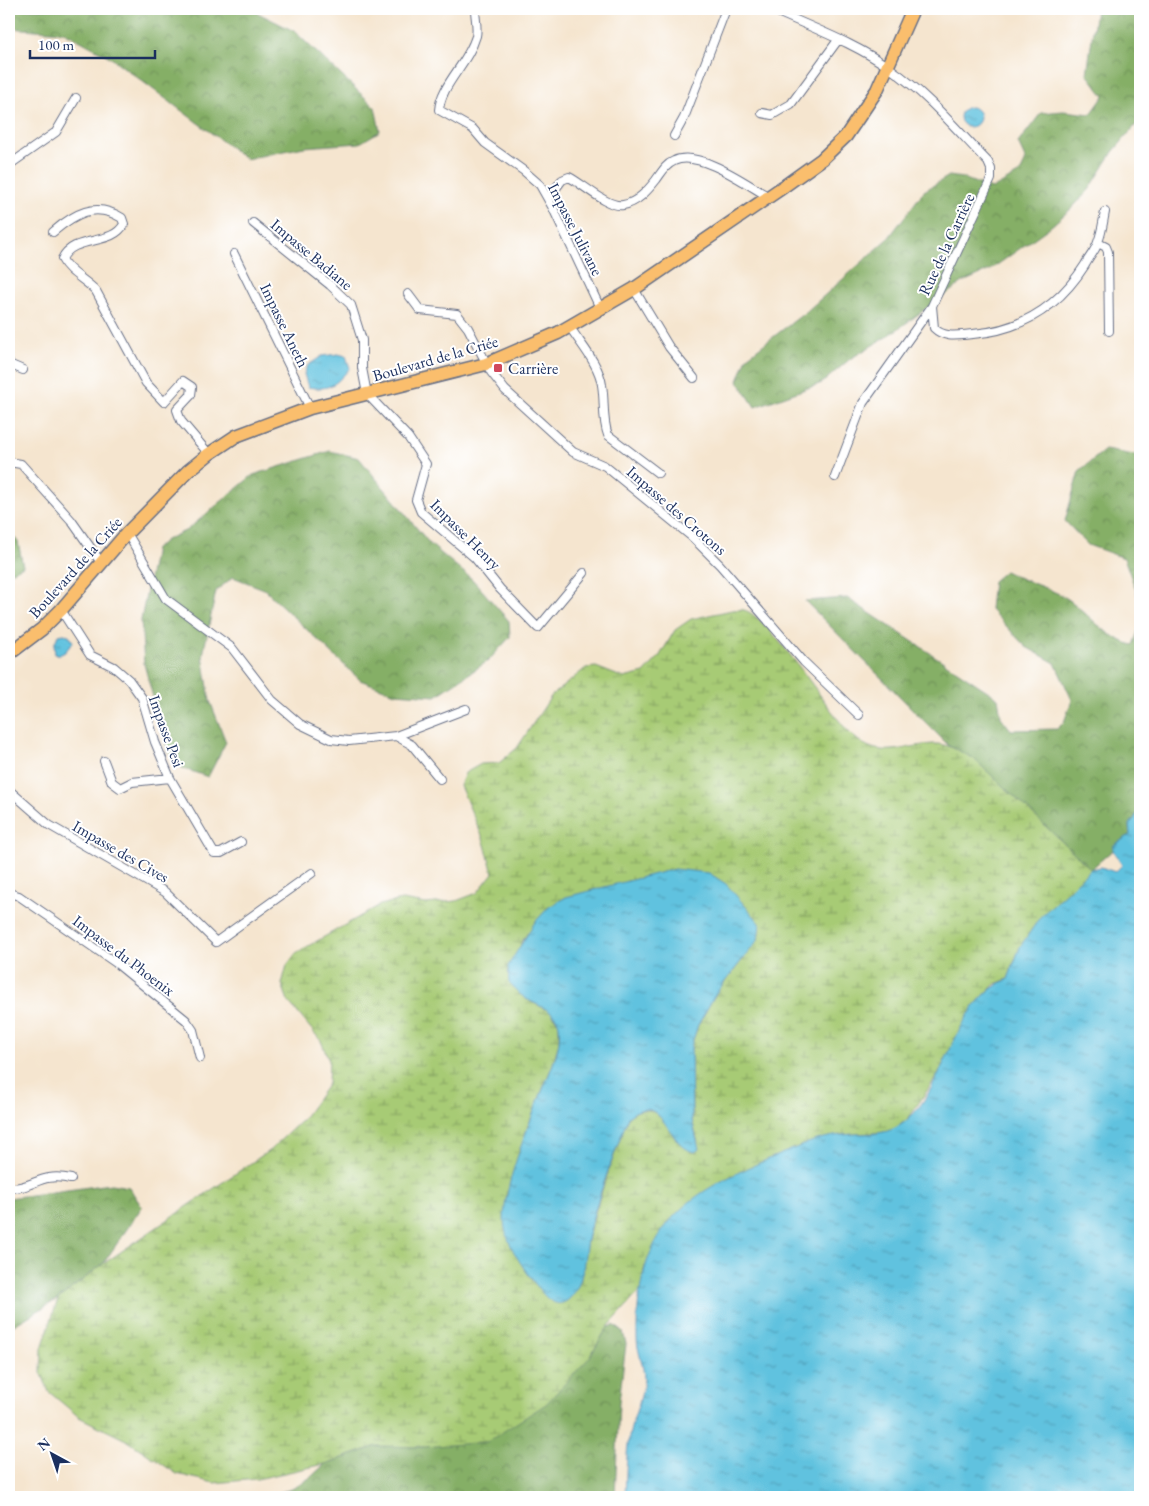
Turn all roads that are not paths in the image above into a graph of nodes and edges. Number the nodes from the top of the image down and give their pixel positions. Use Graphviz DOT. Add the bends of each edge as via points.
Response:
graph roads {
  1 [pos="474,9"];
  2 [pos="726,9"];
  3 [pos="771,9"];
  4 [pos="913,9"];
  5 [pos="838,40"];
  6 [pos="889,68"];
  7 [pos="76,98"];
  8 [pos="762,114"];
  9 [pos="674,136"];
  10 [pos="9,165"];
  11 [pos="769,197"];
  12 [pos="548,199"];
  13 [pos="1106,212"];
  14 [pos="253,223"];
  15 [pos="53,232"];
  16 [pos="1098,243"];
  17 [pos="234,254"];
  18 [pos="634,289"];
  19 [pos="408,294"];
  20 [pos="932,306"];
  21 [pos="601,310"];
  22 [pos="570,328"];
  23 [pos="1109,331"];
  24 [pos="9,364"];
  25 [pos="486,364"];
  26 [pos="23,370"];
  27 [pos="694,378"];
  28 [pos="367,394"];
  29 [pos="310,408"];
  30 [pos="209,454"];
  31 [pos="9,462"];
  32 [pos="658,474"];
  33 [pos="835,478"];
  34 [pos="127,533"];
  35 [pos="102,564"];
  36 [pos="584,573"];
  37 [pos="61,610"];
  38 [pos="9,654"];
  39 [pos="466,709"];
  40 [pos="859,715"];
  41 [pos="396,736"];
  42 [pos="104,762"];
  43 [pos="170,778"];
  44 [pos="440,779"];
  45 [pos="9,790"];
  46 [pos="241,842"];
  47 [pos="312,873"];
  48 [pos="9,893"];
  49 [pos="200,1058"];
  50 [pos="71,1179"];
  51 [pos="9,1188"];
  1 -- 12 [label="street, Impasse Julivane" via="476,34 469,55 440,99 439,110 468,126 485,143 524,171 540,185"];
  2 -- 9 [label="street"];
  3 -- 5 [label="street, Rue de la Carrière"];
  4 -- 6 [label="main road, Boulevard de la Criée"];
  5 -- 6 [label="street, Rue de la Carrière"];
  5 -- 8 [label="street" via="791,104 772,115"];
  6 -- 11 [label="main road, Boulevard de la Criée" via="846,136"];
  6 -- 20 [label="street, Rue de la Carrière" via="911,84 988,162 991,169 991,179"];
  7 -- 10 [label="street" via="56,132"];
  11 -- 12 [label="street" via="716,167 688,158 666,165 640,197 622,205 610,202 569,177 562,180"];
  11 -- 18 [label="main road, Boulevard de la Criée"];
  12 -- 21 [label="street, Impasse Julivane"];
  13 -- 16 [label="street"];
  14 -- 28 [label="street, Impasse Badiane" via="352,305 362,340 362,368"];
  15 -- 30 [label="street" via="73,215 96,210 112,212 122,218 124,224 120,231 108,238 77,245 65,252 62,258 65,266 96,291 146,383 164,402 184,381 192,387 191,395 177,410 181,421"];
  16 -- 20 [label="street, Rue de la Carrière" via="1072,286 1027,320 1000,330 949,336 934,328"];
  16 -- 23 [label="street" via="1106,246 1108,252"];
  17 -- 29 [label="street, Impasse Aneth"];
  18 -- 21 [label="main road, Boulevard de la Criée"];
  18 -- 27 [label="street" via="669,347"];
  19 -- 25 [label="street, Impasse des Crotons" via="420,310 457,314"];
  20 -- 33 [label="street" via="863,403"];
  21 -- 22 [label="main road, Boulevard de la Criée"];
  22 -- 25 [label="main road, Boulevard de la Criée"];
  22 -- 32 [label="street" via="597,369 608,435"];
  24 -- 26 [label="street"];
  25 -- 28 [label="main road, Boulevard de la Criée"];
  25 -- 40 [label="street, Impasse des Crotons" via="505,390 573,452 605,466 692,537 804,662"];
  28 -- 29 [label="main road, Boulevard de la Criée"];
  28 -- 36 [label="street, Impasse Henry" via="408,437 426,464 416,500 421,512 475,558 538,628"];
  29 -- 30 [label="main road, Boulevard de la Criée" via="236,436"];
  30 -- 34 [label="main road, Boulevard de la Criée"];
  31 -- 35 [label="street" via="21,464 34,478 71,520"];
  34 -- 35 [label="main road, Boulevard de la Criée"];
  34 -- 41 [label="street" via="166,599 232,648 272,700 300,724 331,739 349,741"];
  35 -- 37 [label="main road, Boulevard de la Criée"];
  37 -- 38 [label="main road, Boulevard de la Criée"];
  37 -- 43 [label="street, Impasse Pesi" via="90,655 114,667 142,698"];
  39 -- 41 [label="street"];
  41 -- 44 [label="street" via="412,745"];
  42 -- 43 [label="street" via="112,782 120,788 132,782"];
  43 -- 46 [label="street, Impasse Pesi" via="214,853 221,853"];
  45 -- 47 [label="street, Impasse des Cives" via="49,824 165,892 216,942"];
  48 -- 49 [label="street, Impasse du Phoenix" via="19,896 116,963 186,1020 193,1030"];
  50 -- 51 [label="street" via="51,1176 20,1188"];
}
